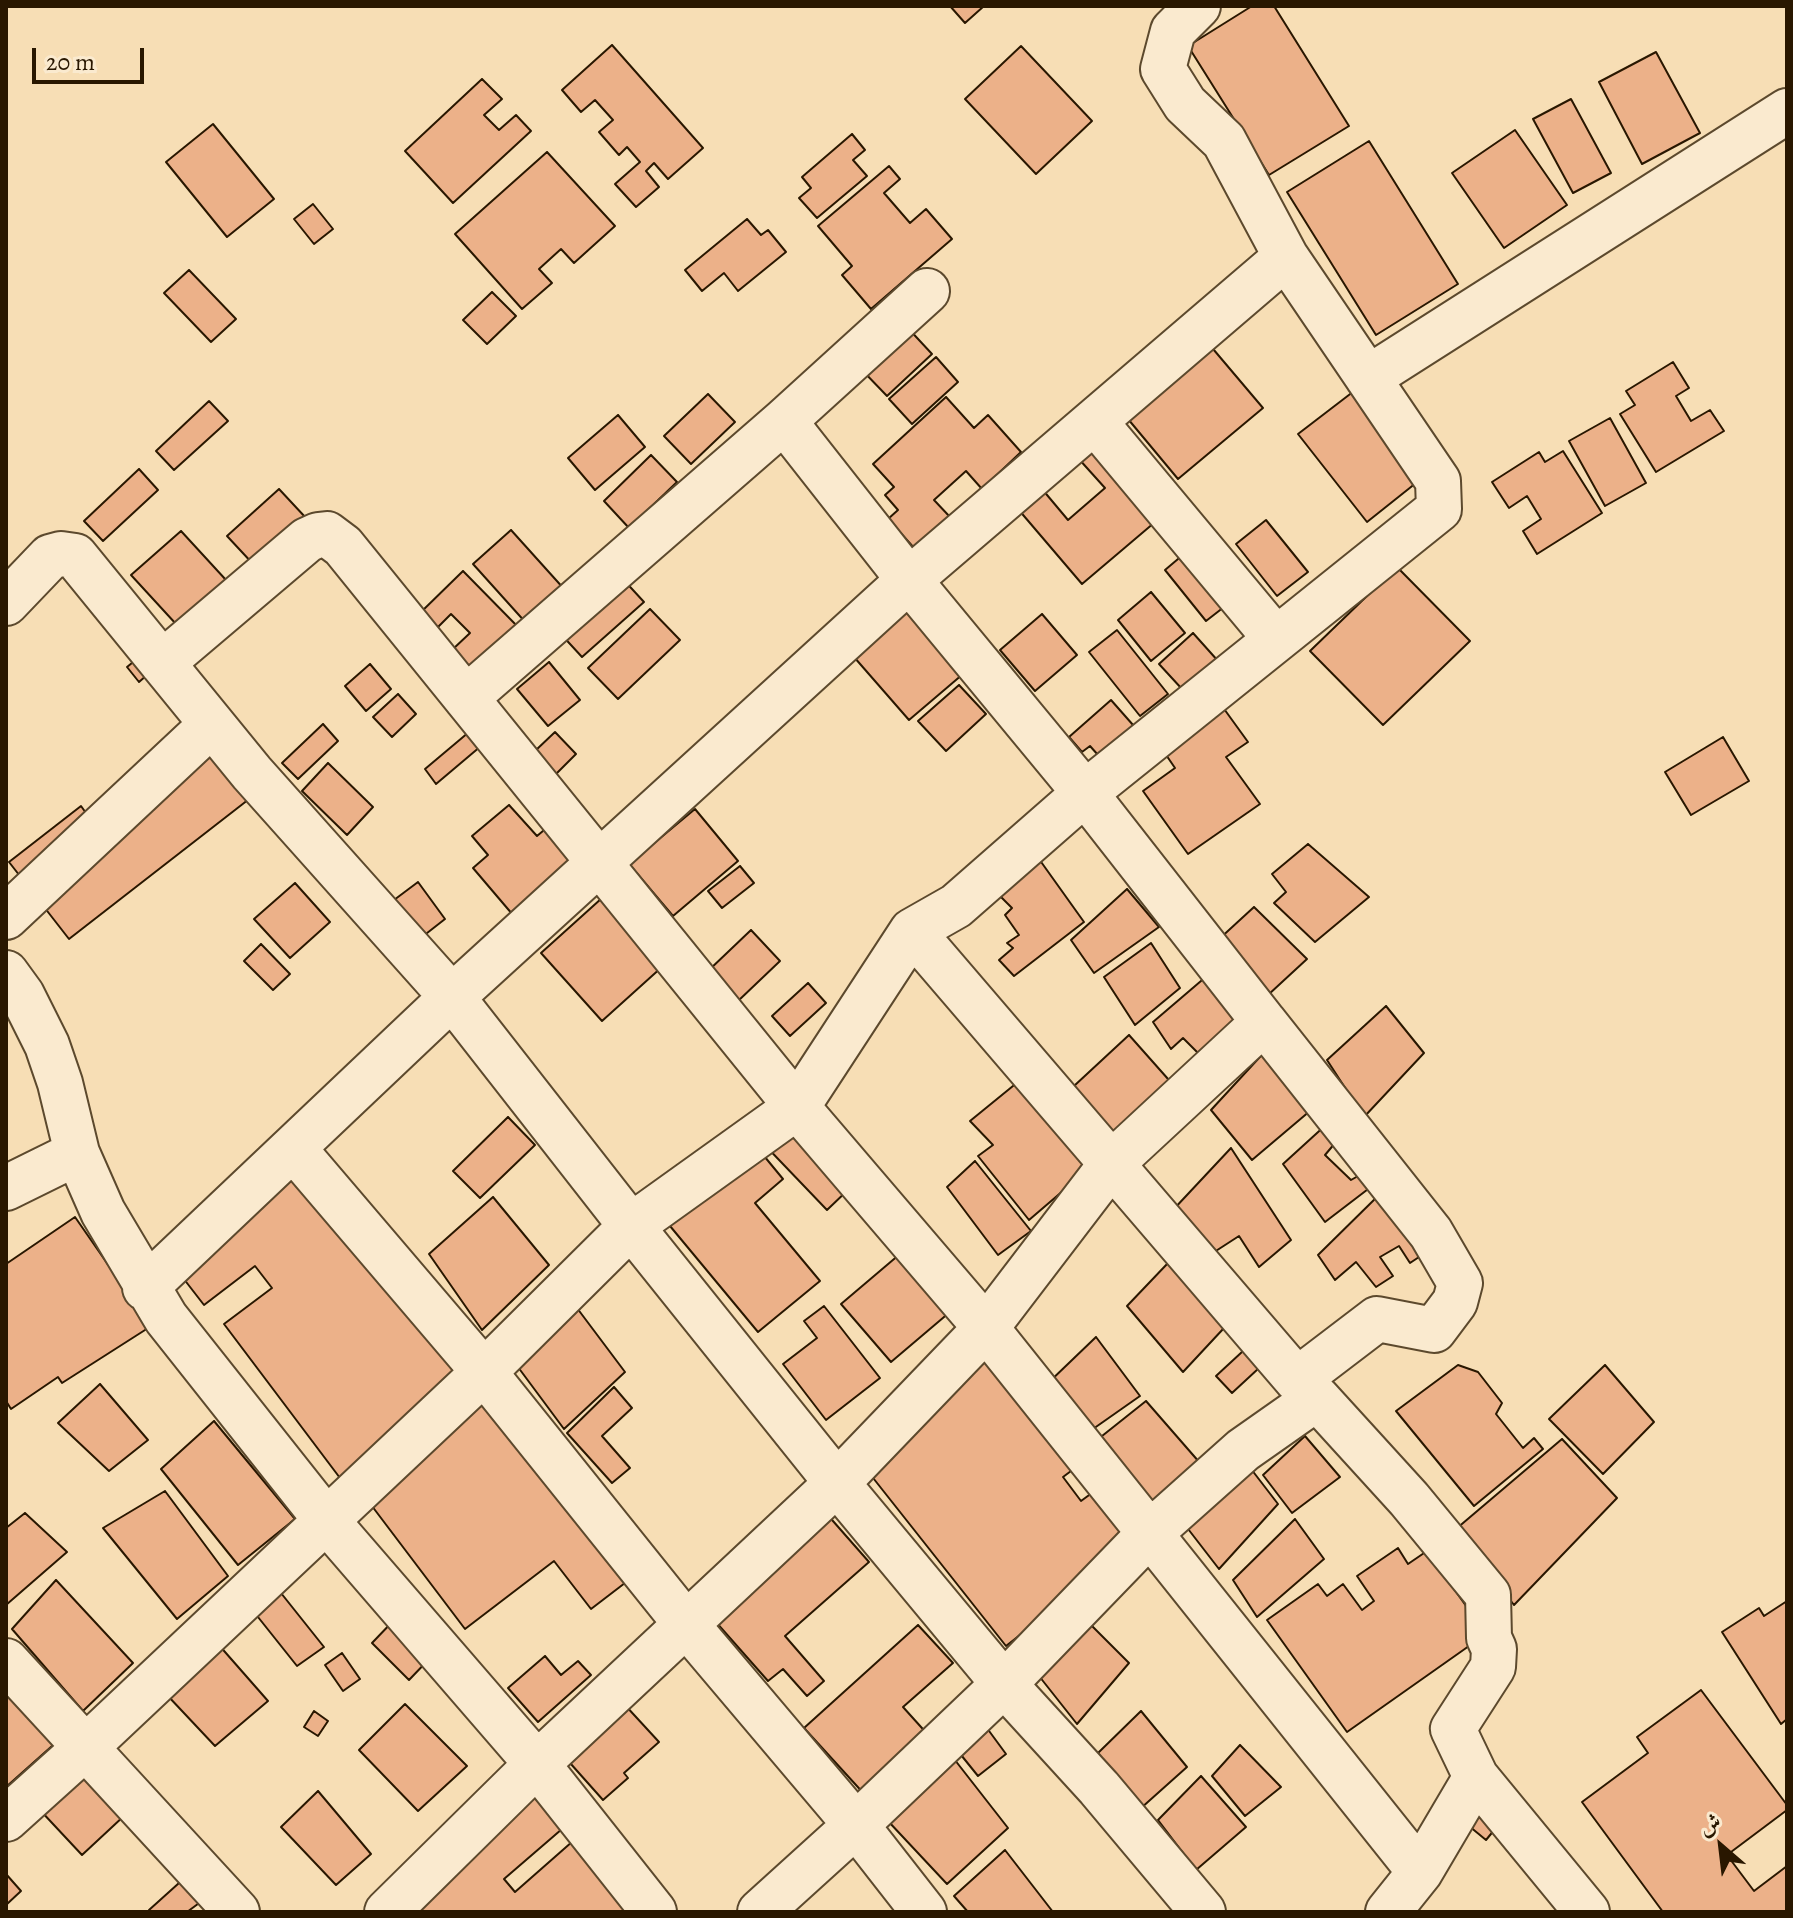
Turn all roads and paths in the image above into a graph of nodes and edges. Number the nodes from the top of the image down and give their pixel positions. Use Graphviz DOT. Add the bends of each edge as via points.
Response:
graph roads {
  1 [pos="1198,6"];
  2 [pos="1787,111"];
  3 [pos="1286,257"];
  4 [pos="927,291"];
  5 [pos="1368,378"];
  6 [pos="784,421"];
  7 [pos="1095,422"];
  8 [pos="909,580"];
  9 [pos="6,603"];
  10 [pos="1276,639"];
  11 [pos="162,663"];
  12 [pos="466,698"];
  13 [pos="212,724"];
  14 [pos="1085,793"];
  15 [pos="601,863"];
  16 [pos="6,917"];
  17 [pos="912,931"];
  18 [pos="6,973"];
  19 [pos="452,997"];
  20 [pos="1264,1022"];
  21 [pos="797,1107"];
  22 [pos="293,1148"];
  23 [pos="77,1153"];
  24 [pos="1112,1163"];
  25 [pos="6,1188"];
  26 [pos="631,1226"];
  27 [pos="145,1288"];
  28 [pos="986,1328"];
  29 [pos="484,1372"];
  30 [pos="1307,1389"];
  31 [pos="837,1483"];
  32 [pos="326,1520"];
  33 [pos="1150,1533"];
  34 [pos="686,1624"];
  35 [pos="6,1661"];
  36 [pos="1004,1684"];
  37 [pos="87,1746"];
  38 [pos="537,1764"];
  39 [pos="1476,1777"];
  40 [pos="6,1819"];
  41 [pos="856,1825"];
  42 [pos="1420,1872"];
  43 [pos="237,1912"];
  44 [pos="387,1912"];
  45 [pos="654,1912"];
  46 [pos="760,1912"];
  47 [pos="924,1912"];
  48 [pos="1203,1912"];
  49 [pos="1388,1912"];
  50 [pos="1587,1912"];
  1 -- 3 [label="street" via="1173,31 1163,69 1185,104 1224,141"];
  2 -- 5 [label="street"];
  3 -- 5 [label="street"];
  3 -- 7 [label="street"];
  4 -- 6 [label="street"];
  5 -- 10 [label="street" via="1438,481 1439,509"];
  6 -- 8 [label="street"];
  6 -- 12 [label="street"];
  7 -- 8 [label="street"];
  7 -- 10 [label="street"];
  8 -- 14 [label="street"];
  8 -- 15 [label="street"];
  9 -- 11 [label="street" via="50,557 75,556"];
  10 -- 14 [label="street"];
  11 -- 12 [label="street" via="307,540 327,534 343,546"];
  11 -- 13 [label="street"];
  12 -- 15 [label="street"];
  13 -- 16 [label="street"];
  13 -- 19 [label="street"];
  14 -- 17 [label="street" via="956,906"];
  14 -- 20 [label="street"];
  15 -- 19 [label="street"];
  15 -- 21 [label="street"];
  17 -- 21 [label="street"];
  17 -- 24 [label="street"];
  18 -- 23 [label="street" via="47,1045"];
  19 -- 22 [label="street"];
  19 -- 26 [label="street"];
  20 -- 24 [label="street"];
  20 -- 30 [label="street" via="1431,1233 1460,1283 1455,1302 1434,1330 1377,1319"];
  21 -- 26 [label="street"];
  21 -- 28 [label="street"];
  22 -- 27 [label="street"];
  22 -- 29 [label="street"];
  23 -- 25 [label="street"];
  23 -- 27 [label="street"];
  24 -- 28 [label="street"];
  24 -- 30 [label="street"];
  26 -- 29 [label="street"];
  26 -- 31 [label="street"];
  27 -- 32 [label="street"];
  28 -- 31 [label="street"];
  28 -- 33 [label="street"];
  29 -- 32 [label="street"];
  29 -- 34 [label="street"];
  30 -- 33 [label="street"];
  30 -- 39 [label="street" via="1409,1499 1488,1595 1493,1667 1453,1729"];
  31 -- 34 [label="street"];
  31 -- 36 [label="street"];
  32 -- 37 [label="street"];
  32 -- 38 [label="street"];
  33 -- 36 [label="street"];
  33 -- 42 [label="street"];
  34 -- 38 [label="street"];
  34 -- 41 [label="street"];
  35 -- 37 [label="street"];
  36 -- 41 [label="street"];
  36 -- 48 [label="street"];
  37 -- 40 [label="street"];
  37 -- 43 [label="street"];
  38 -- 44 [label="street"];
  38 -- 45 [label="street"];
  39 -- 42 [label="street"];
  39 -- 50 [label="street"];
  41 -- 46 [label="street"];
  41 -- 47 [label="street"];
  42 -- 49 [label="street"];
}
